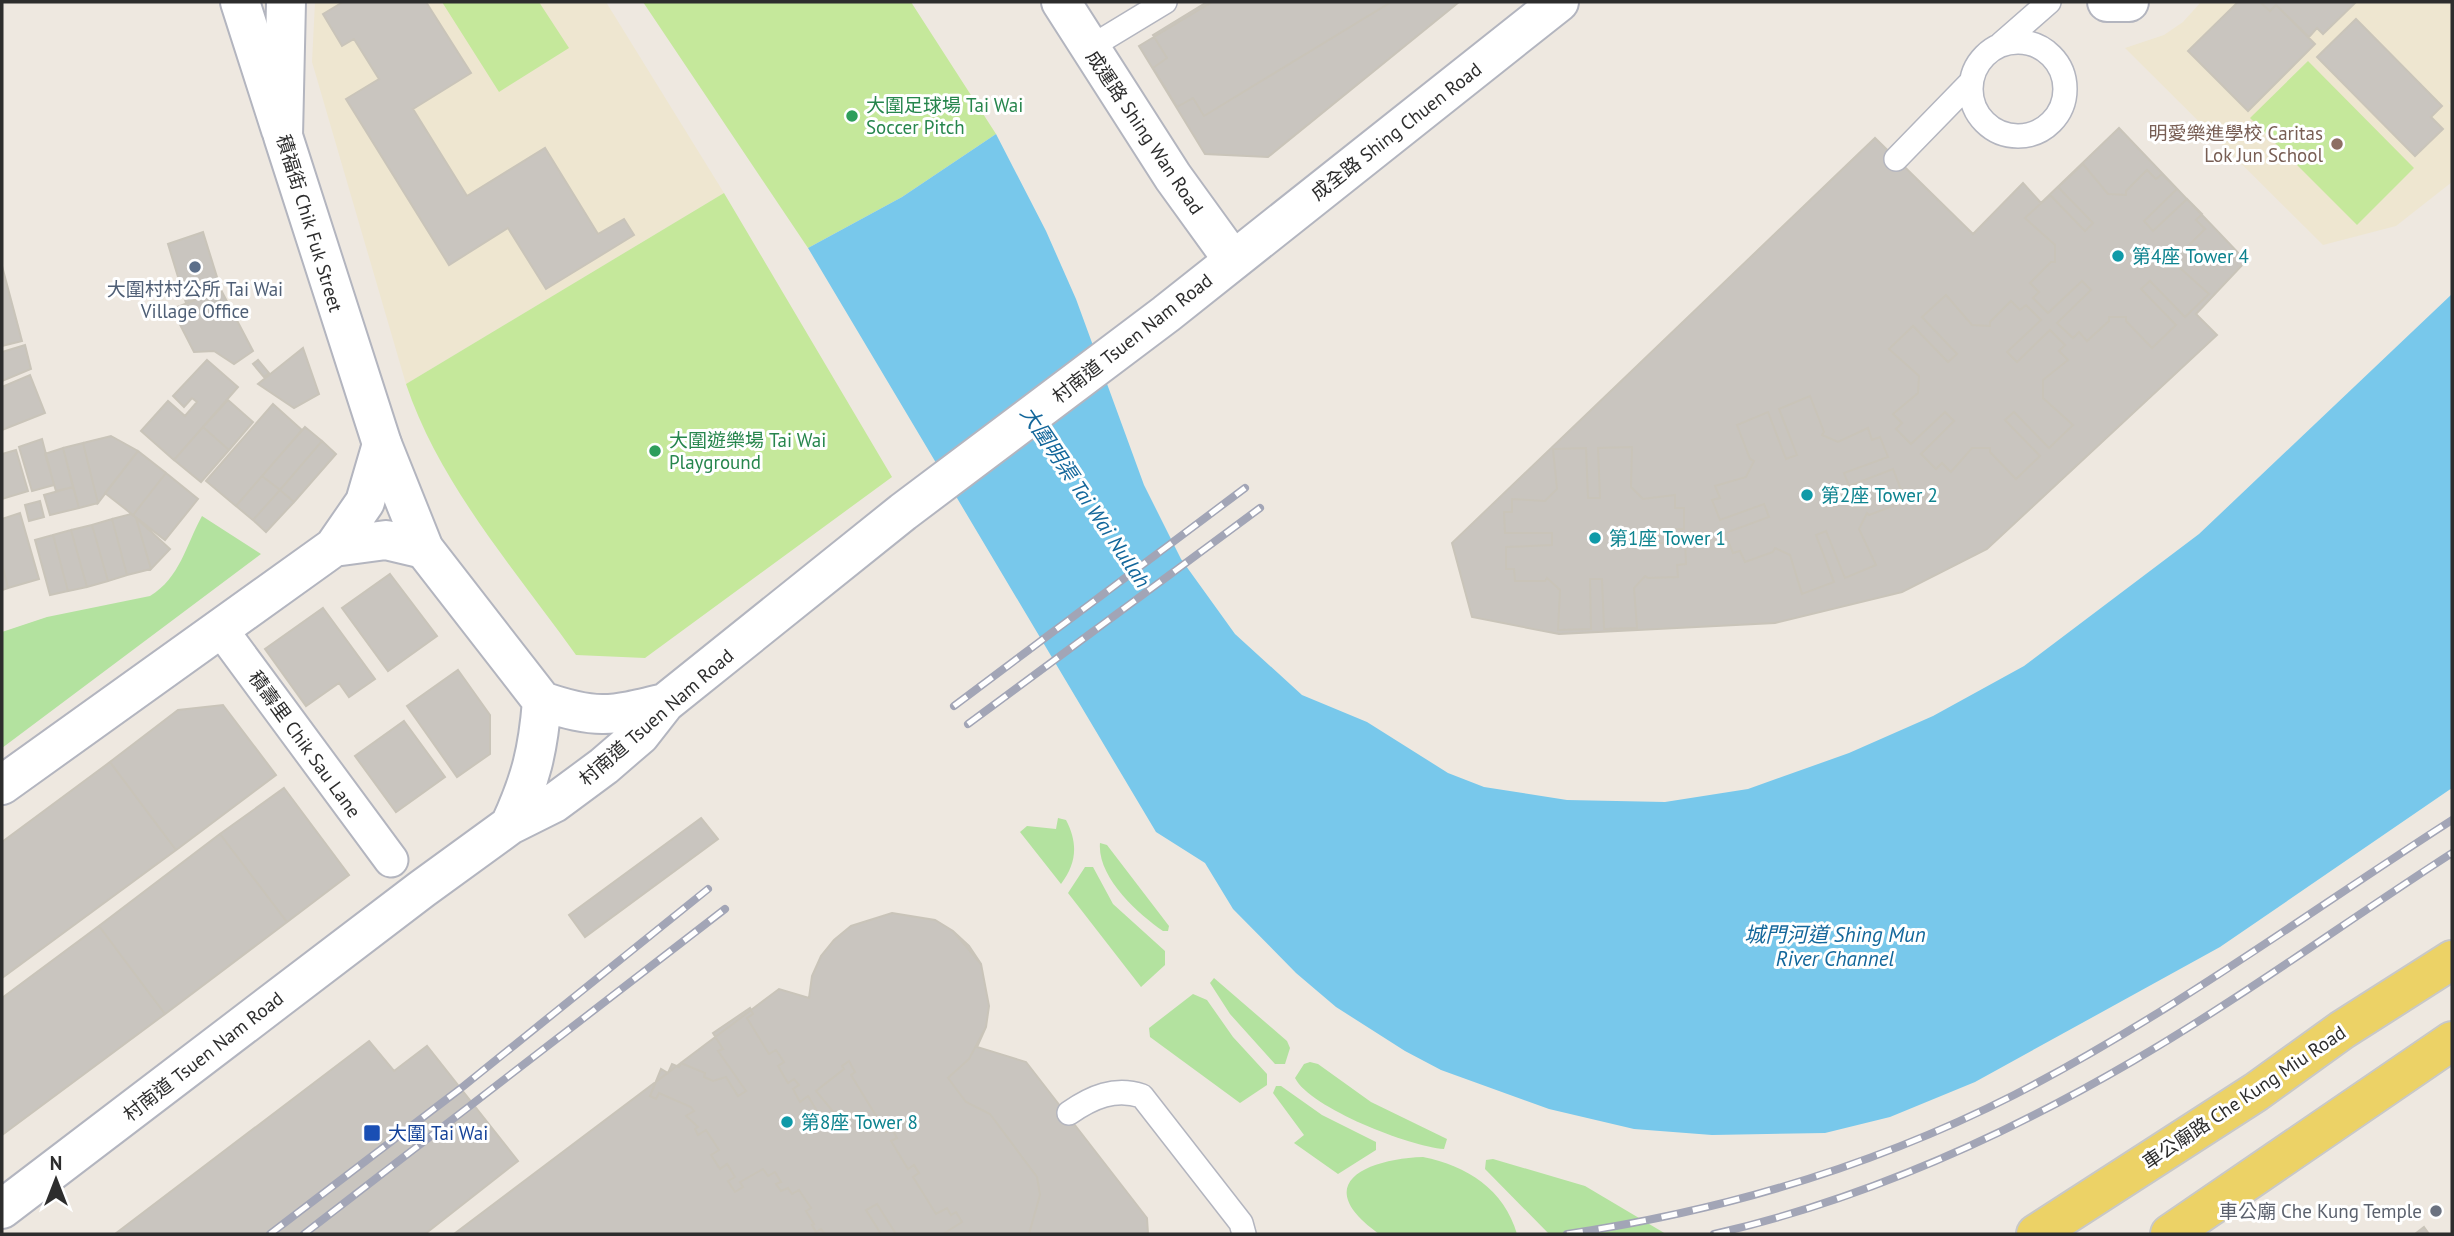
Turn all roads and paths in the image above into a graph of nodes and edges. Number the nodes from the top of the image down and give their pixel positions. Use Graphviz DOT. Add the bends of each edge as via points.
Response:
graph roads {
  1 [pos="240,2"];
  2 [pos="286,2"];
  3 [pos="1061,2"];
  4 [pos="1165,2"];
  5 [pos="1559,2"];
  6 [pos="2049,2"];
  7 [pos="2107,2"];
  8 [pos="2129,2"];
  9 [pos="2001,44"];
  10 [pos="1089,48"];
  11 [pos="1970,83"];
  12 [pos="282,136"];
  13 [pos="1896,159"];
  14 [pos="1233,260"];
  15 [pos="382,444"];
  16 [pos="334,547"];
  17 [pos="424,549"];
  18 [pos="219,627"];
  19 [pos="542,701"];
  20 [pos="665,703"];
  21 [pos="2,785"];
  22 [pos="510,825"];
  23 [pos="391,860"];
  24 [pos="2452,960"];
  25 [pos="2452,1041"];
  26 [pos="1069,1113"];
  27 [pos="2,1209"];
  28 [pos="1244,1234"];
  29 [pos="2036,1234"];
  30 [pos="2170,1234"];
  1 -- 12 [label="street, 積福街 Chik Fuk Street"];
  2 -- 12 [label="street"];
  3 -- 10 [label="street, 成運路 Shing Wan Road"];
  4 -- 10 [label="lane"];
  5 -- 14 [label="street, 成全路 Shing Chuen Road"];
  6 -- 9 [label="lane"];
  7 -- 8 [label="street"];
  9 -- 11 [label="lane" via="1981,60"];
  9 -- 11 [label="lane" via="2036,44 2061,68 2066,84 2057,118 2030,135 2000,133 1977,114"];
  10 -- 14 [label="street, 成運路 Shing Wan Road"];
  11 -- 13 [label="lane"];
  12 -- 15 [label="street, 積福街 Chik Fuk Street"];
  14 -- 20 [label="street, 村南道 Tsuen Nam Road" via="903,512"];
  15 -- 16 [label="street" via="365,502"];
  15 -- 17 [label="street, 積福街 Chik Fuk Street"];
  16 -- 17 [label="street" via="386,540"];
  16 -- 18 [label="street"];
  17 -- 19 [label="street, 積福街 Chik Fuk Street"];
  18 -- 21 [label="street"];
  18 -- 23 [label="street, 積壽里 Chik Sau Lane"];
  19 -- 20 [label="street" via="610,716"];
  19 -- 22 [label="street" via="530,780"];
  20 -- 22 [label="street, 村南道 Tsuen Nam Road" via="640,736 604,766 554,803"];
  22 -- 27 [label="street, 村南道 Tsuen Nam Road"];
  24 -- 29 [label="main road, 車公廟路 Che Kung Miu Road"];
  25 -- 30 [label="main road"];
  26 -- 28 [label="lane" via="1107,1093 1128,1091 1142,1096 1241,1223"];
}
